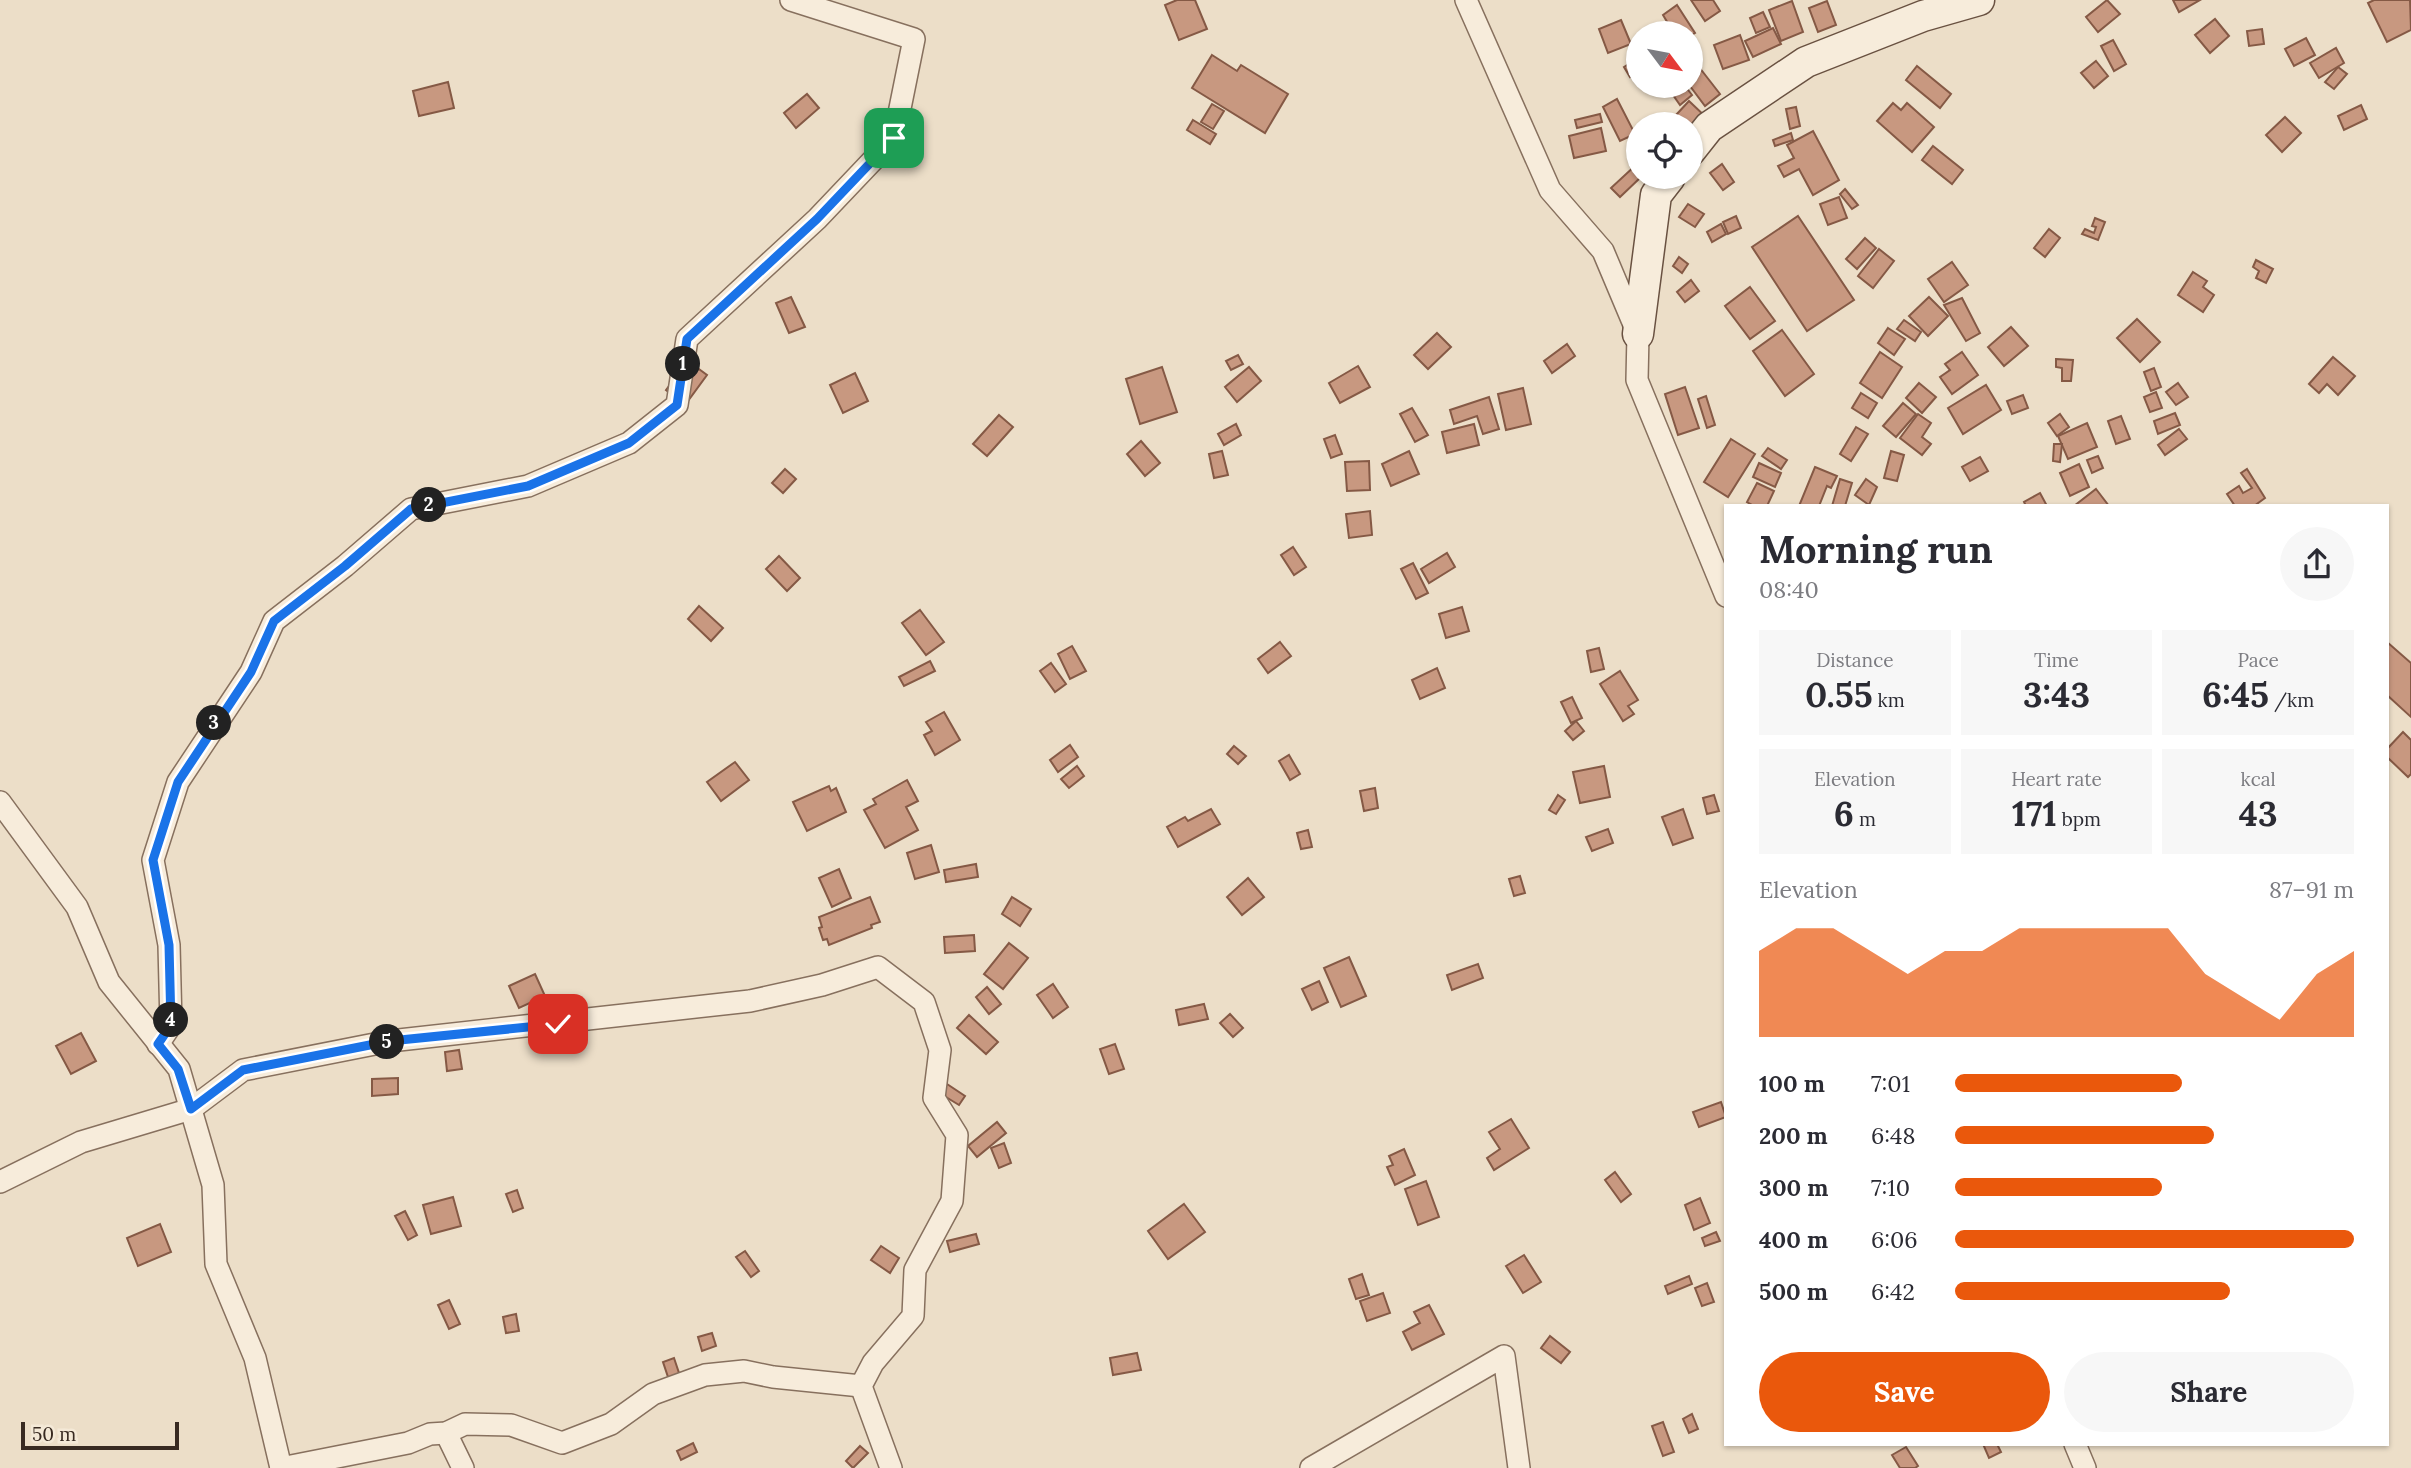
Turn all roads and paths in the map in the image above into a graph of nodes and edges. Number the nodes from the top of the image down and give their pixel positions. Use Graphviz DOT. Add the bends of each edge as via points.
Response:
graph roads {
  1 [pos="791,0"];
  2 [pos="1466,0"];
  3 [pos="1979,0"];
  4 [pos="1703,135"];
  5 [pos="1661,189"];
  6 [pos="1638,334"];
  7 [pos="1724,591"];
  8 [pos="0,803"];
  9 [pos="158,1044"];
  10 [pos="191,1109"];
  11 [pos="0,1182"];
  12 [pos="861,1386"];
  13 [pos="446,1433"];
  14 [pos="2076,1446"];
  15 [pos="281,1468"];
  16 [pos="463,1468"];
  17 [pos="891,1468"];
  18 [pos="1311,1468"];
  19 [pos="1519,1468"];
  20 [pos="2085,1468"];
  1 -- 9 [label="street" via="914,39 894,138 817,219 687,339 677,405 629,443 528,486 411,509 274,621 251,672 178,782 153,860 169,945 171,1025"];
  2 -- 6 [label="street" via="1550,190 1603,251"];
  3 -- 4 [label="street" via="1923,16 1806,62"];
  5 -- 6 [label="street" via="1656,195"];
  6 -- 7 [label="street" via="1637,380"];
  8 -- 9 [label="street" via="77,907 109,982"];
  9 -- 10 [label="street" via="178,1069"];
  10 -- 11 [label="street" via="81,1142"];
  10 -- 12 [label="street" via="243,1070 390,1041 750,1001 878,967 924,1002 940,1050 933,1098 957,1135 952,1201 915,1270 913,1317 873,1363"];
  10 -- 15 [label="street" via="213,1185 216,1264 255,1358"];
  12 -- 13 [label="street" via="744,1371 705,1375 653,1394 611,1424 562,1443 511,1425 465,1424"];
  12 -- 17 [label="street"];
  13 -- 15 [label="street"];
  13 -- 16 [label="street"];
  14 -- 20 [label="street"];
  18 -- 19 [label="street" via="1504,1356"];
}
